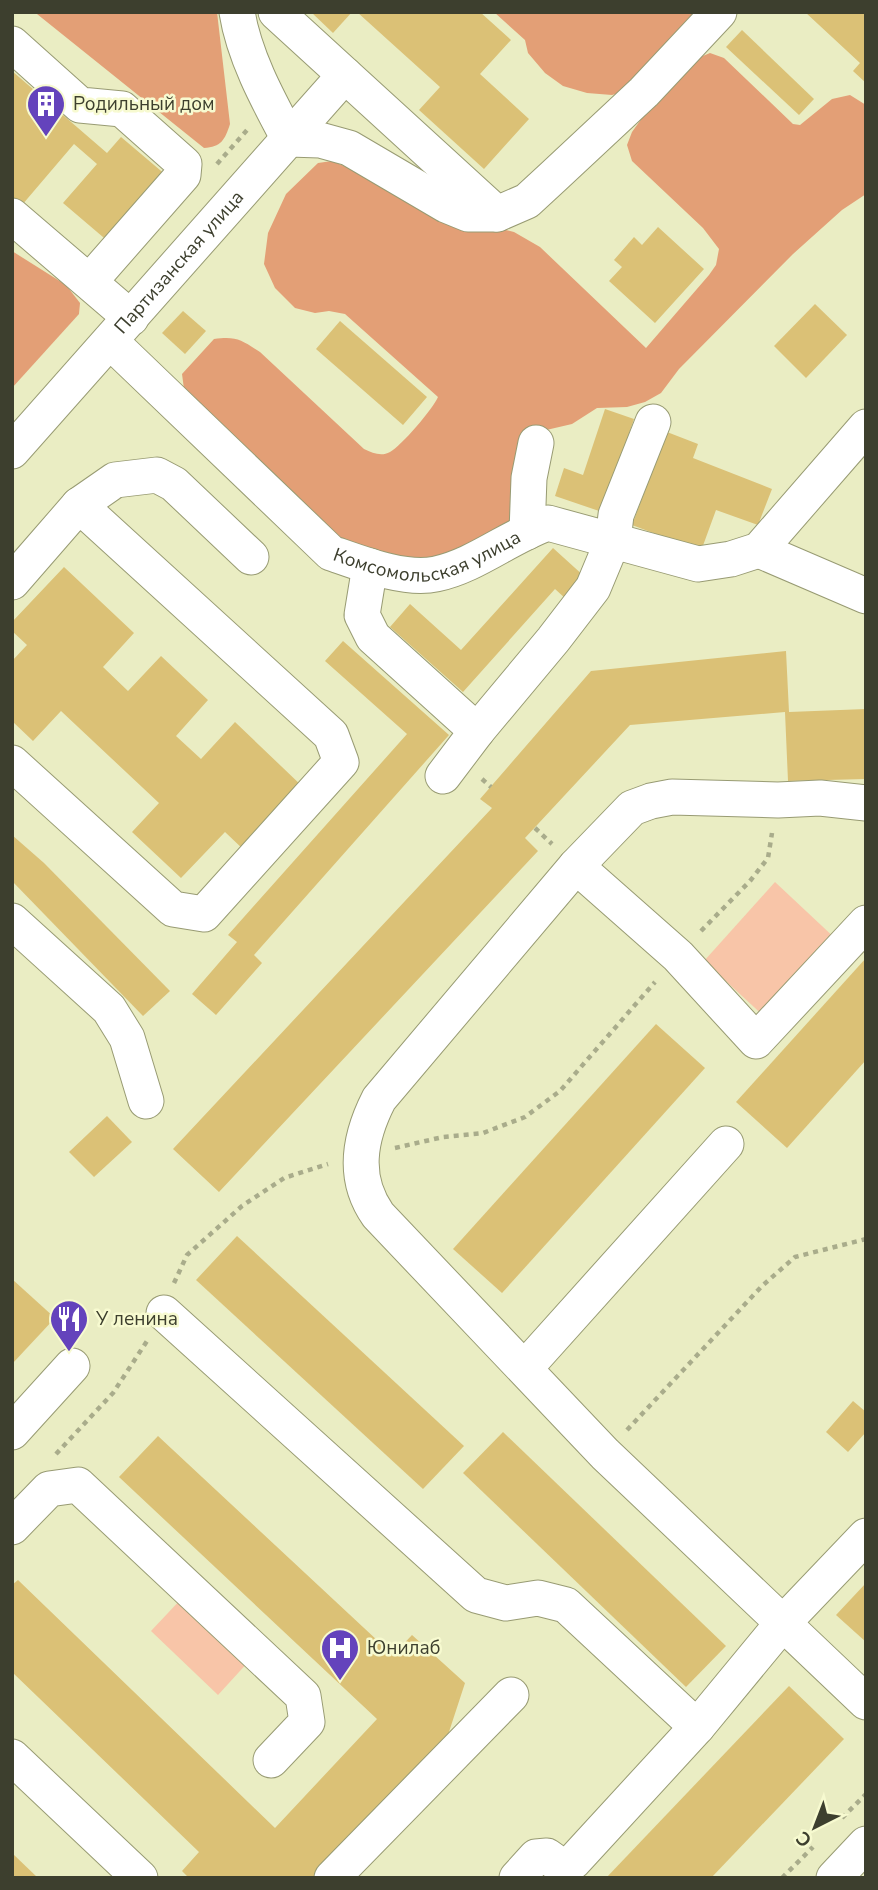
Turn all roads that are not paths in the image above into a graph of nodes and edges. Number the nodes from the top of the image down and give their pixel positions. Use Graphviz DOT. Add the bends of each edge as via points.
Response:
graph roads {
  1 [pos="237,12"];
  2 [pos="276,12"];
  3 [pos="719,12"];
  4 [pos="12,44"];
  5 [pos="345,75"];
  6 [pos="289,139"];
  7 [pos="497,214"];
  8 [pos="12,216"];
  9 [pos="90,281"];
  10 [pos="121,330"];
  11 [pos="653,422"];
  12 [pos="866,427"];
  13 [pos="536,443"];
  14 [pos="12,451"];
  15 [pos="79,505"];
  16 [pos="527,532"];
  17 [pos="613,540"];
  18 [pos="758,550"];
  19 [pos="251,557"];
  20 [pos="370,566"];
  21 [pos="17,568"];
  22 [pos="866,596"];
  23 [pos="477,731"];
  24 [pos="12,763"];
  25 [pos="443,776"];
  26 [pos="866,803"];
  27 [pos="576,866"];
  28 [pos="12,921"];
  29 [pos="866,923"];
  30 [pos="146,1101"];
  31 [pos="726,1144"];
  32 [pos="164,1314"];
  33 [pos="72,1366"];
  34 [pos="525,1367"];
  35 [pos="12,1432"];
  36 [pos="12,1527"];
  37 [pos="866,1536"];
  38 [pos="782,1624"];
  39 [pos="511,1695"];
  40 [pos="866,1702"];
  41 [pos="696,1727"];
  42 [pos="12,1757"];
  43 [pos="271,1760"];
  44 [pos="866,1844"];
  45 [pos="140,1878"];
  46 [pos="331,1878"];
  47 [pos="517,1878"];
  48 [pos="834,1878"];
  1 -- 6 [label="street" via="270,104"];
  2 -- 5 [label="street"];
  3 -- 7 [label="street" via="644,92 527,201"];
  4 -- 9 [label="street" via="80,105 122,109 184,164 183,175"];
  5 -- 6 [label="street, Партизанская улица"];
  5 -- 7 [label="street"];
  6 -- 7 [label="street" via="320,140 349,148 446,205 468,214"];
  6 -- 10 [label="street, Партизанская улица"];
  8 -- 9 [label="street, Комсомольская улица"];
  9 -- 10 [label="street, Комсомольская улица"];
  10 -- 14 [label="street, Партизанская улица"];
  10 -- 20 [label="street, Комсомольская улица" via="331,553"];
  11 -- 17 [label="street" via="616,515"];
  12 -- 18 [label="street"];
  13 -- 16 [label="street"];
  15 -- 19 [label="street" via="115,480 156,475 174,484"];
  15 -- 21 [label="street"];
  15 -- 24 [label="street" via="331,735 341,762 204,914 173,909"];
  16 -- 17 [label="street, Комсомольская улица" via="548,523"];
  16 -- 20 [label="street, Комсомольская улица" via="435,575"];
  17 -- 18 [label="street, Комсомольская улица" via="698,564"];
  17 -- 23 [label="street" via="593,588"];
  18 -- 22 [label="street"];
  20 -- 23 [label="street" via="362,615 373,637"];
  23 -- 25 [label="street"];
  26 -- 27 [label="street" via="820,798 672,797 650,801 632,808"];
  27 -- 29 [label="street" via="678,956 756,1041"];
  27 -- 34 [label="street" via="379,1099 367,1122 361,1157 362,1183 378,1215"];
  28 -- 30 [label="street" via="109,1009 127,1038"];
  31 -- 34 [label="street"];
  32 -- 41 [label="street" via="476,1595 506,1603 538,1598 566,1605"];
  33 -- 35 [label="street"];
  34 -- 38 [label="street" via="605,1454"];
  36 -- 43 [label="street" via="49,1489 78,1485 303,1696 307,1723"];
  37 -- 38 [label="street"];
  38 -- 40 [label="street"];
  38 -- 41 [label="street"];
  39 -- 46 [label="street"];
  41 -- 47 [label="street" via="573,1862 561,1866 547,1856 536,1857"];
  42 -- 45 [label="street"];
  44 -- 48 [label="street"];
}
